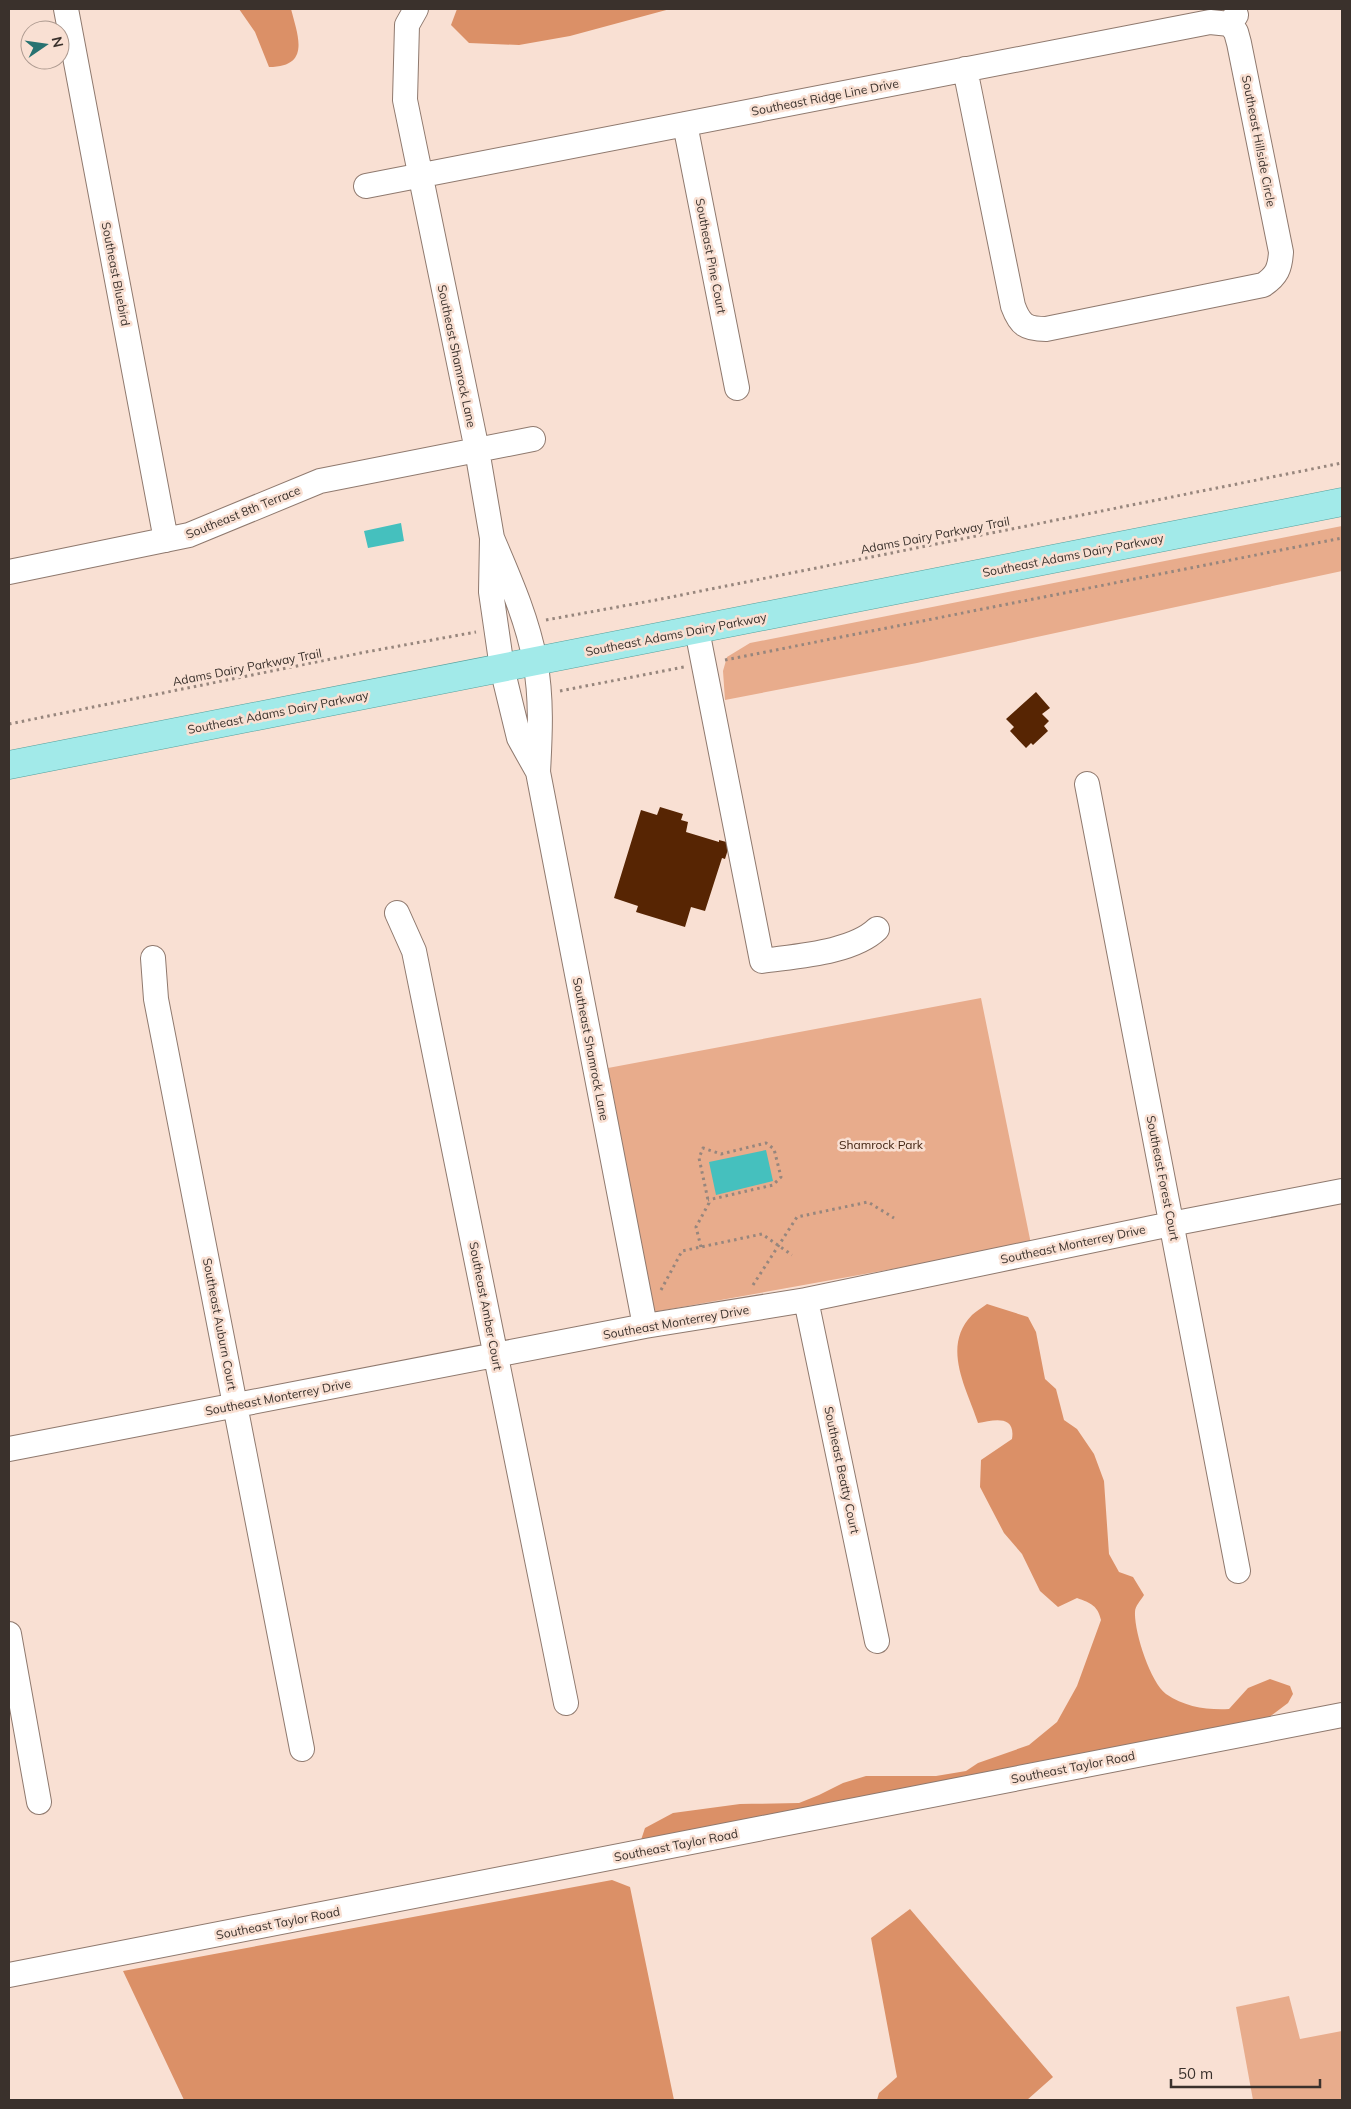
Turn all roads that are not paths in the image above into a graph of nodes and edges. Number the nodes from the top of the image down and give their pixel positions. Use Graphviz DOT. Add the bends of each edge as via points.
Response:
graph roads {
  1 [pos="66,9"];
  2 [pos="416,9"];
  3 [pos="1233,20"];
  4 [pos="965,69"];
  5 [pos="685,124"];
  6 [pos="420,176"];
  7 [pos="366,186"];
  8 [pos="737,388"];
  9 [pos="532,439"];
  10 [pos="476,450"];
  11 [pos="1342,502"];
  12 [pos="492,538"];
  13 [pos="166,540"];
  14 [pos="9,572"];
  15 [pos="697,630"];
  16 [pos="535,661"];
  17 [pos="502,668"];
  18 [pos="9,765"];
  19 [pos="538,772"];
  20 [pos="1087,784"];
  21 [pos="396,913"];
  22 [pos="877,929"];
  23 [pos="153,958"];
  24 [pos="1342,1191"];
  25 [pos="1171,1224"];
  26 [pos="806,1300"];
  27 [pos="644,1326"];
  28 [pos="496,1355"];
  29 [pos="236,1405"];
  30 [pos="9,1449"];
  31 [pos="1238,1571"];
  32 [pos="9,1634"];
  33 [pos="877,1641"];
  34 [pos="566,1703"];
  35 [pos="1342,1715"];
  36 [pos="302,1749"];
  37 [pos="39,1802"];
  38 [pos="9,1975"];
  1 -- 13 [label="street, Southeast Bluebird"];
  2 -- 6 [label="street, Southeast Shamrock Lane" via="407,26 405,100"];
  3 -- 4 [label="street, Southeast Ridge Line Drive"];
  3 -- 4 [label="street, Southeast Hillside Circle" via="1281,252 1283,278 1046,329 1017,332 1017,316"];
  4 -- 5 [label="street, Southeast Ridge Line Drive"];
  5 -- 6 [label="street, Southeast Ridge Line Drive"];
  5 -- 8 [label="street, Southeast Pine Court"];
  6 -- 7 [label="street"];
  6 -- 10 [label="street, Southeast Shamrock Lane"];
  9 -- 10 [label="street, Southeast 8th Terrace"];
  10 -- 12 [label="street, Southeast Shamrock Lane"];
  10 -- 13 [label="street, Southeast 8th Terrace" via="320,481 189,535"];
  11 -- 15 [label="main road, Southeast Adams Dairy Parkway"];
  12 -- 16 [label="street, Southeast Shamrock Lane" via="516,593"];
  12 -- 17 [label="street, Southeast Shamrock Lane" via="491,592"];
  13 -- 14 [label="street, Southeast 8th Terrace"];
  15 -- 16 [label="main road, Southeast Adams Dairy Parkway"];
  15 -- 22 [label="street" via="762,961 833,949 856,942"];
  16 -- 17 [label="main road, Southeast Adams Dairy Parkway"];
  16 -- 19 [label="street, Southeast Shamrock Lane" via="541,730"];
  17 -- 18 [label="main road, Southeast Adams Dairy Parkway"];
  17 -- 19 [label="street, Southeast Shamrock Lane" via="519,738"];
  19 -- 27 [label="street, Southeast Shamrock Lane"];
  20 -- 25 [label="street, Southeast Forest Court"];
  21 -- 28 [label="street, Southeast Amber Court" via="414,951"];
  23 -- 29 [label="street, Southeast Auburn Court" via="156,999"];
  24 -- 25 [label="street, Southeast Monterrey Drive"];
  25 -- 26 [label="street, Southeast Monterrey Drive"];
  25 -- 31 [label="street, Southeast Forest Court"];
  26 -- 27 [label="street, Southeast Monterrey Drive"];
  26 -- 33 [label="street, Southeast Beatty Court"];
  27 -- 28 [label="street, Southeast Monterrey Drive"];
  28 -- 29 [label="street, Southeast Monterrey Drive"];
  28 -- 34 [label="street, Southeast Amber Court"];
  29 -- 30 [label="street, Southeast Monterrey Drive"];
  29 -- 36 [label="street, Southeast Auburn Court"];
  32 -- 37 [label="street"];
  35 -- 38 [label="street, Southeast Taylor Road"];
}
